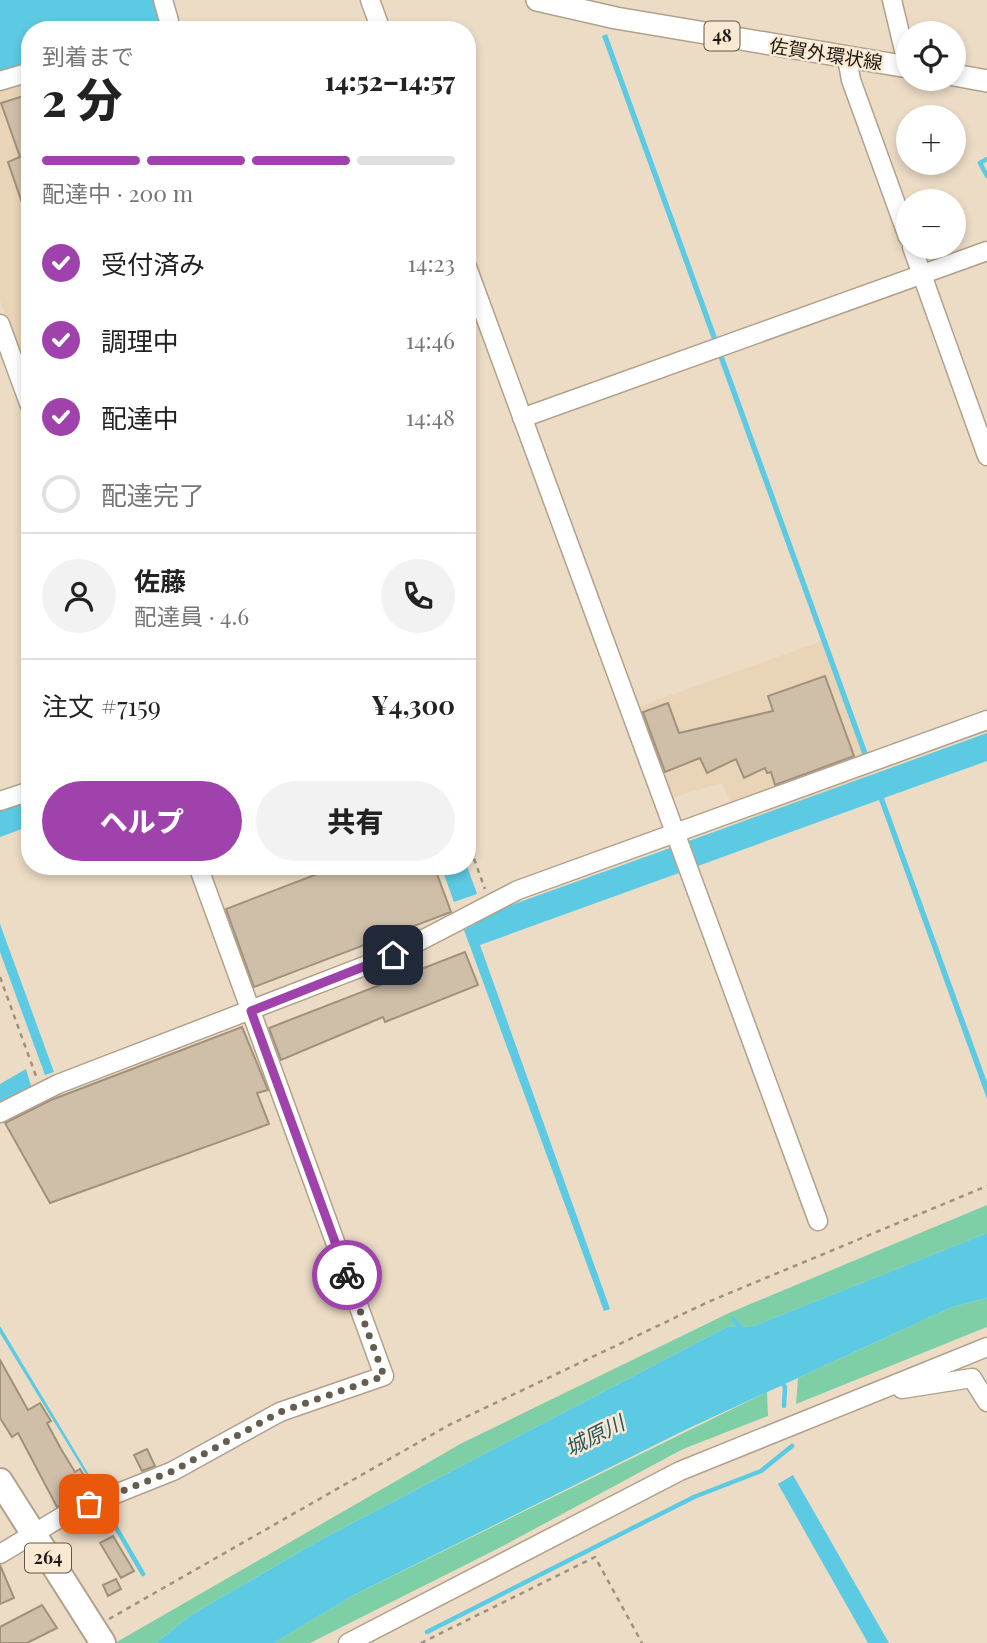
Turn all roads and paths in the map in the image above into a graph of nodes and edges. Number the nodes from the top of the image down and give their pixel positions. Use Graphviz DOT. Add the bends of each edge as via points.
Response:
graph roads {
  1 [pos="163,0"];
  2 [pos="370,0"];
  3 [pos="537,0"];
  4 [pos="892,0"];
  5 [pos="169,21"];
  6 [pos="378,21"];
  7 [pos="897,21"];
  8 [pos="847,58"];
  9 [pos="896,65"];
  10 [pos="21,74"];
  11 [pos="966,77"];
  12 [pos="0,80"];
  13 [pos="987,81"];
  14 [pos="896,204"];
  15 [pos="987,251"];
  16 [pos="916,259"];
  17 [pos="921,273"];
  18 [pos="476,292"];
  19 [pos="0,324"];
  20 [pos="21,381"];
  21 [pos="522,418"];
  22 [pos="987,456"];
  23 [pos="987,720"];
  24 [pos="21,793"];
  25 [pos="0,801"];
  26 [pos="674,834"];
  27 [pos="476,864"];
  28 [pos="201,875"];
  29 [pos="490,902"];
  30 [pos="0,977"];
  31 [pos="251,1011"];
  32 [pos="42,1092"];
  33 [pos="0,1113"];
  34 [pos="987,1186"];
  35 [pos="818,1221"];
  36 [pos="987,1348"];
  37 [pos="867,1394"];
  38 [pos="987,1402"];
  39 [pos="0,1481"];
  40 [pos="33,1534"];
  41 [pos="0,1554"];
  42 [pos="98,1635"];
  43 [pos="348,1643"];
  44 [pos="421,1643"];
  45 [pos="642,1643"];
  1 -- 5 [label="street"];
  2 -- 6 [label="street"];
  3 -- 8 [label="main road, 佐賀外環状線 / 48"];
  4 -- 7 [label="street"];
  8 -- 9 [label="main road, 佐賀外環状線 / 48"];
  8 -- 14 [label="street"];
  10 -- 12 [label="street"];
  11 -- 13 [label="main road"];
  15 -- 17 [label="street"];
  16 -- 17 [label="street"];
  17 -- 21 [label="street"];
  17 -- 22 [label="street"];
  18 -- 21 [label="street"];
  19 -- 20 [label="street"];
  21 -- 26 [label="street"];
  23 -- 26 [label="street"];
  24 -- 25 [label="street"];
  26 -- 29 [label="street"];
  26 -- 35 [label="street"];
  27 -- 29 [label="path"];
  28 -- 31 [label="street"];
  29 -- 31 [label="street" via="393,955"];
  30 -- 32 [label="path"];
  31 -- 32 [label="street"];
  31 -- 40 [label="street" via="384,1376 280,1412 173,1471 68,1513"];
  32 -- 33 [label="street"];
  34 -- 42 [label="path" via="708,1302 449,1424"];
  36 -- 37 [label="street"];
  37 -- 38 [label="street" via="972,1378"];
  37 -- 43 [label="street" via="680,1471"];
  39 -- 40 [label="highway, 264"];
  40 -- 41 [label="street"];
  40 -- 42 [label="highway, 264"];
  44 -- 45 [label="path" via="595,1557"];
}
